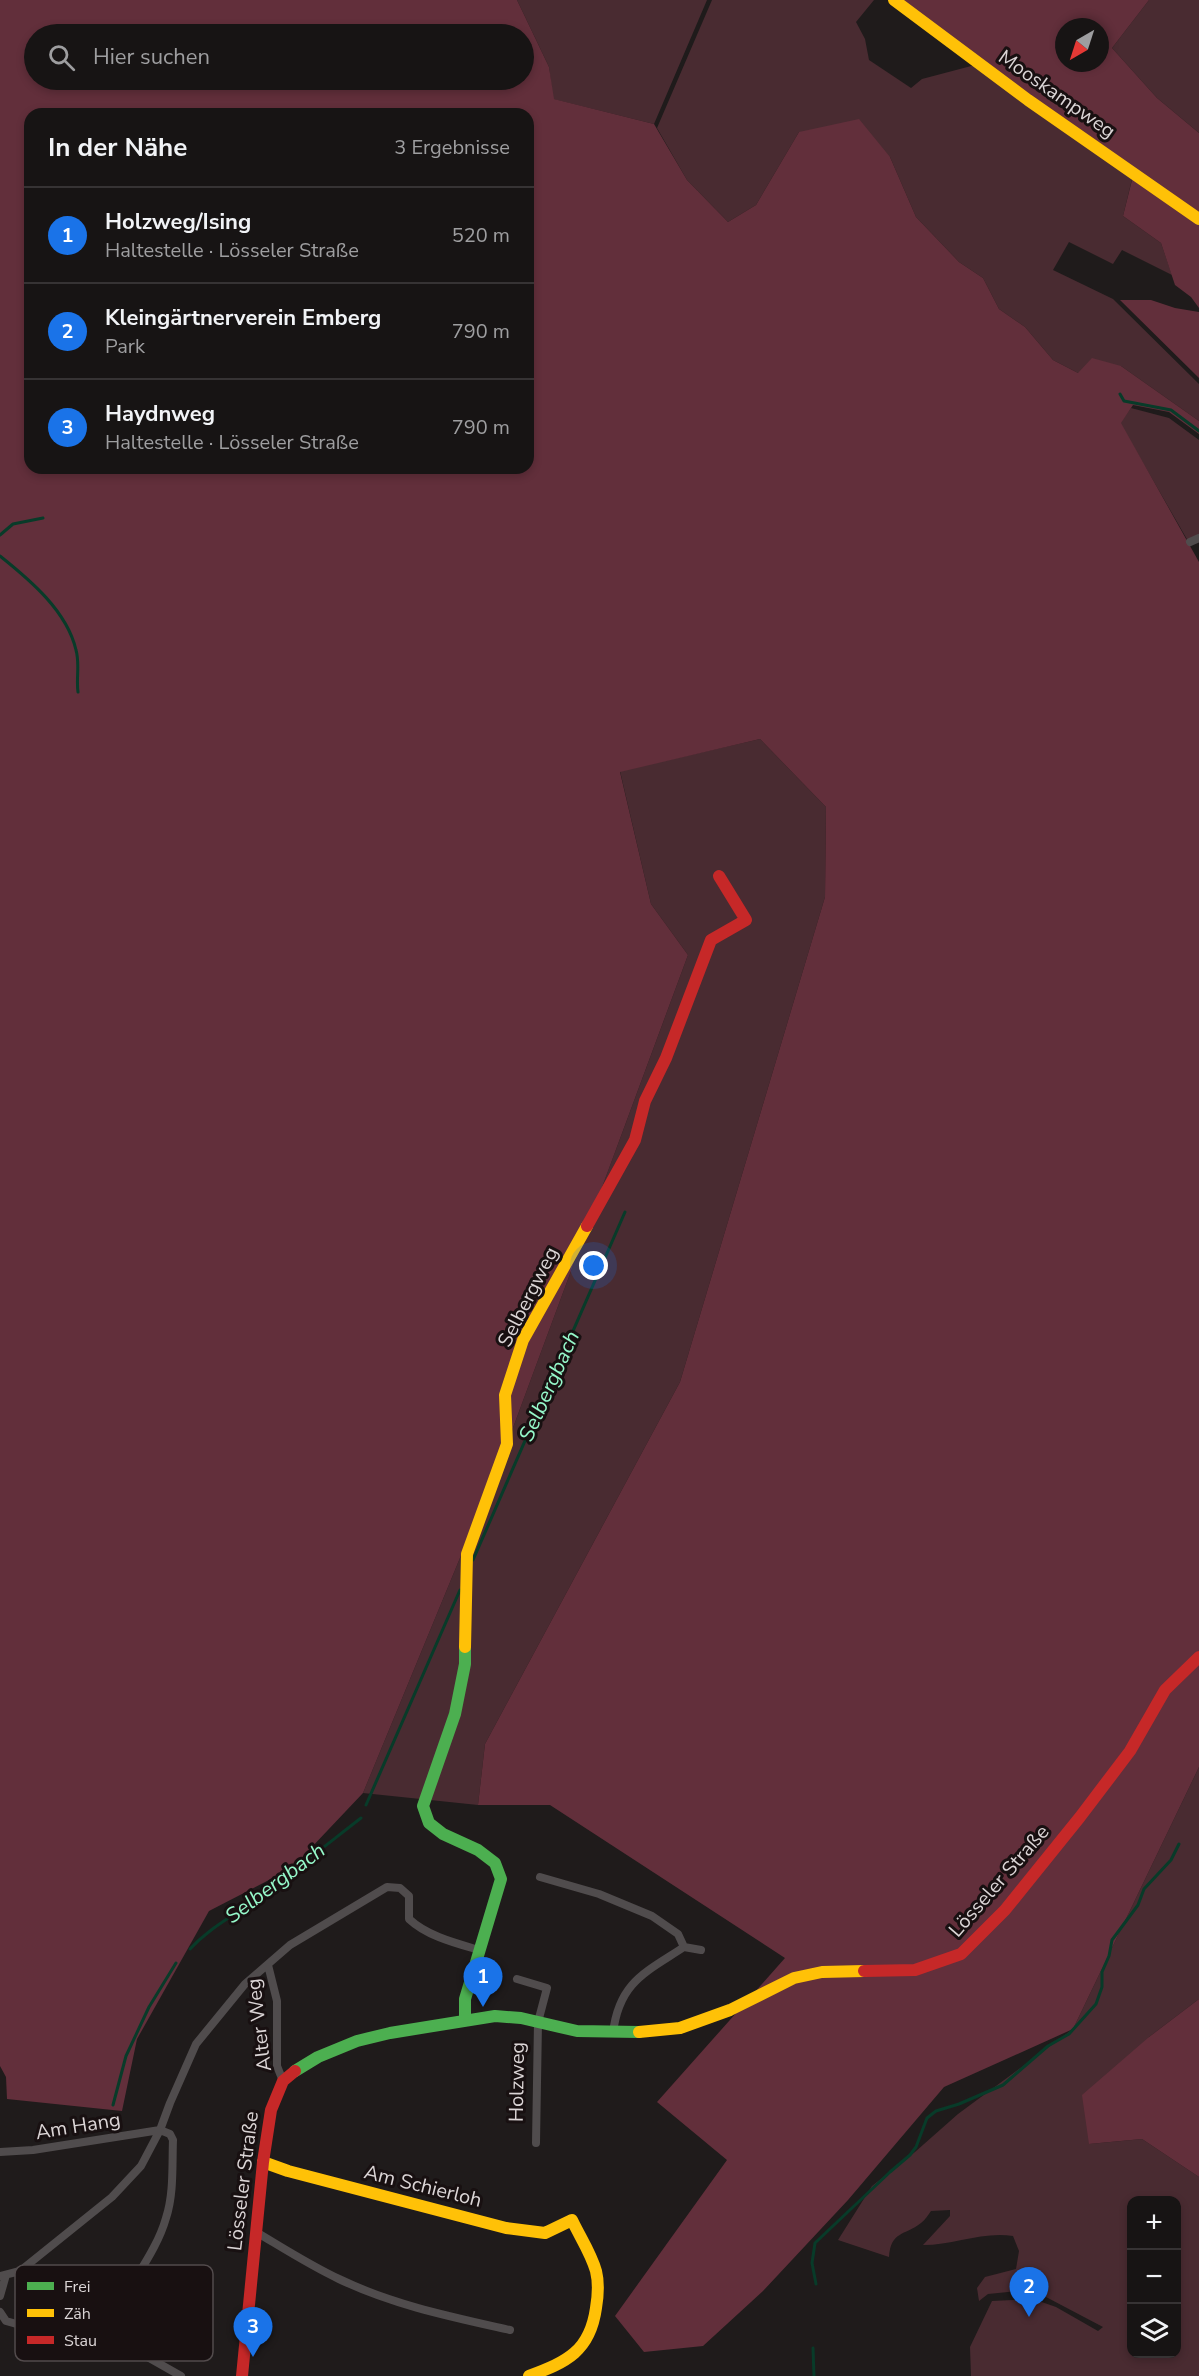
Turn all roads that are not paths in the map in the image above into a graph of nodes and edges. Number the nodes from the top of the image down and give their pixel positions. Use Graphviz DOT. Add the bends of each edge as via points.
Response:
graph roads {
  1 [pos="894,0"];
  2 [pos="1199,219"];
  3 [pos="719,876"];
  4 [pos="1199,1658"];
  5 [pos="540,1877"];
  6 [pos="684,1947"];
  7 [pos="479,1950"];
  8 [pos="701,1950"];
  9 [pos="268,1965"];
  10 [pos="517,1979"];
  11 [pos="465,2021"];
  12 [pos="538,2022"];
  13 [pos="613,2033"];
  14 [pos="283,2081"];
  15 [pos="160,2130"];
  16 [pos="536,2143"];
  17 [pos="0,2152"];
  18 [pos="263,2162"];
  19 [pos="255,2232"];
  20 [pos="27,2265"];
  21 [pos="143,2265"];
  22 [pos="3,2275"];
  23 [pos="0,2296"];
  24 [pos="0,2312"];
  25 [pos="15,2324"];
  26 [pos="510,2330"];
  27 [pos="154,2361"];
  28 [pos="180,2376"];
  29 [pos="242,2376"];
  30 [pos="529,2376"];
  1 -- 2 [label="street, Mooskampweg" via="1028,100"];
  3 -- 7 [label="street, Selbergweg" via="746,920 711,940 666,1058 645,1101 635,1140 523,1340 505,1395 507,1444 467,1554 465,1664 455,1714 423,1806 429,1823 495,1863 501,1880"];
  4 -- 13 [label="street, Lösseler Straße" via="1165,1690 1130,1751 1080,1818 1005,1910 961,1954 915,1970 822,1972 794,1978 693,2025 664,2031"];
  5 -- 6 [label="street" via="599,1894 652,1916 678,1934"];
  6 -- 8 [label="street"];
  6 -- 13 [label="street" via="634,1980 621,2001"];
  7 -- 9 [label="street" via="416,1925 409,1919 409,1896 400,1888 387,1887 290,1945"];
  7 -- 11 [label="street, Selbergweg" via="465,1999"];
  9 -- 14 [label="street, Alter Weg" via="277,2001 278,2066"];
  9 -- 15 [label="street" via="245,1984 196,2044"];
  10 -- 12 [label="street" via="547,1988"];
  11 -- 12 [label="street, Lösseler Straße" via="509,2016"];
  11 -- 14 [label="street, Lösseler Straße" via="357,2041 303,2065"];
  12 -- 13 [label="street, Lösseler Straße" via="577,2031"];
  12 -- 16 [label="street, Holzweg"];
  14 -- 18 [label="street, Lösseler Straße" via="271,2110"];
  15 -- 17 [label="street, Am Hang"];
  15 -- 20 [label="street" via="141,2166 112,2197"];
  15 -- 21 [label="street" via="173,2140 172,2183 166,2218"];
  18 -- 19 [label="street, Lösseler Straße"];
  18 -- 30 [label="street, Am Schierloh" via="506,2228 545,2233 572,2220 597,2272 595,2323 586,2344 563,2364"];
  19 -- 26 [label="street" via="339,2279 379,2295 438,2315"];
  19 -- 29 [label="street, Lösseler Straße"];
  22 -- 23 [label="street"];
  24 -- 25 [label="street" via="6,2321"];
  27 -- 28 [label="street"];
}
